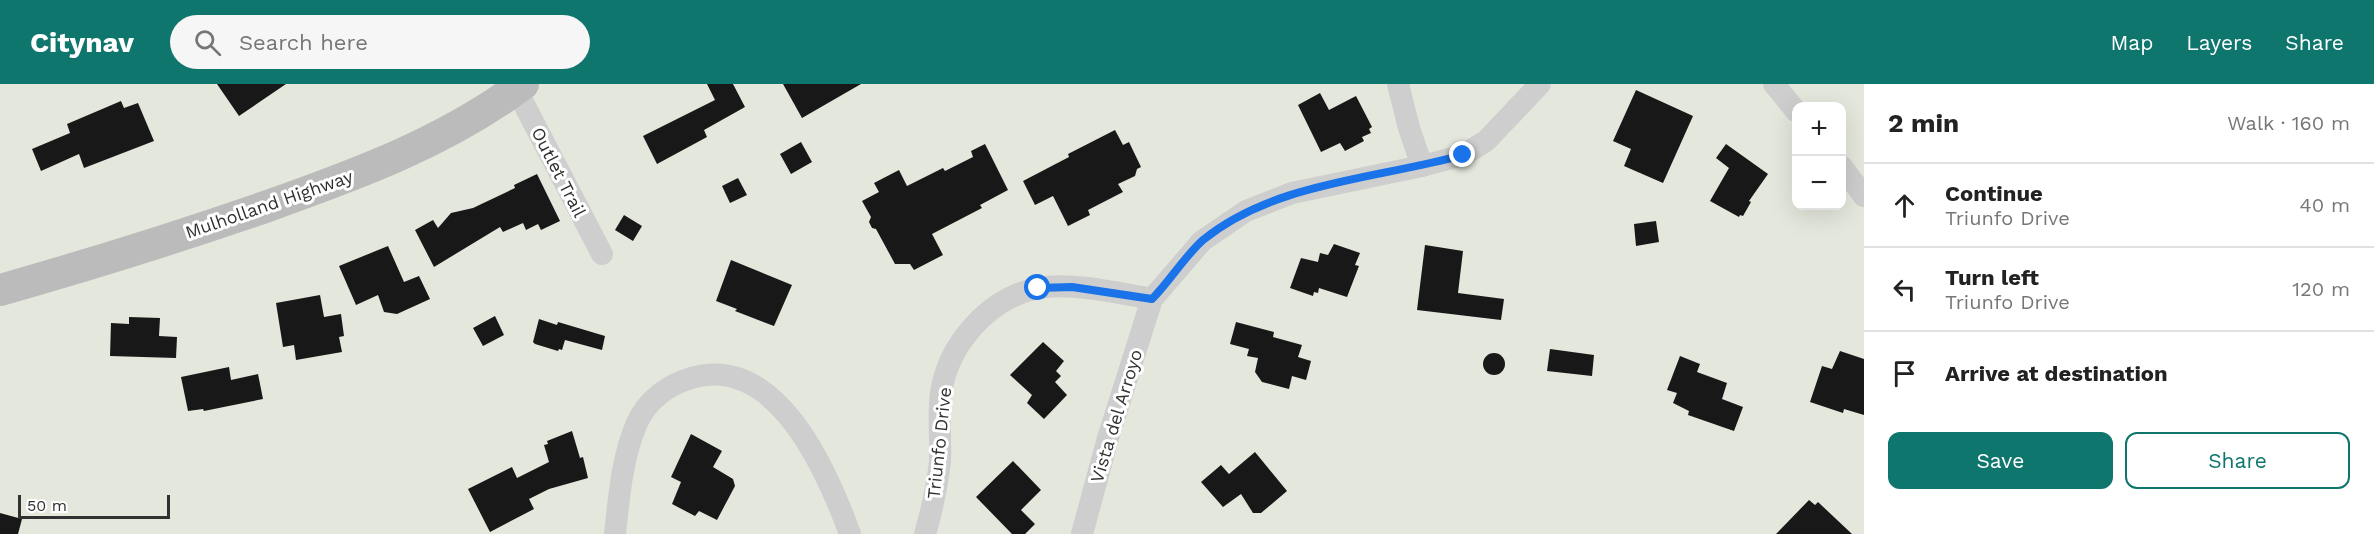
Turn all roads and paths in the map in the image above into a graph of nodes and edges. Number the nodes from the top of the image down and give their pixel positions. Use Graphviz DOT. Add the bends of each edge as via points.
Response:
graph roads {
  1 [pos="1398,84"];
  2 [pos="1540,84"];
  3 [pos="1774,84"];
  4 [pos="519,87"];
  5 [pos="1792,105"];
  6 [pos="1422,166"];
  7 [pos="1846,172"];
  8 [pos="1864,196"];
  9 [pos="602,254"];
  10 [pos="0,290"];
  11 [pos="1152,299"];
  12 [pos="615,534"];
  13 [pos="850,534"];
  14 [pos="925,534"];
  15 [pos="1082,534"];
  1 -- 6 [label="street"];
  2 -- 6 [label="street" via="1486,141 1463,155"];
  3 -- 5 [label="street"];
  4 -- 9 [label="street, Outlet Trail"];
  4 -- 10 [label="main road, Mulholland Highway" via="404,155 200,229"];
  6 -- 11 [label="street" via="1292,193 1246,211 1202,241"];
  7 -- 8 [label="street"];
  11 -- 14 [label="street, Triunfo Drive" via="1072,287 1038,288 979,318 952,356 941,393 940,462"];
  11 -- 15 [label="street, Vista del Arroyo"];
  12 -- 13 [label="street" via="622,474 637,422 652,399 678,382 706,374 745,380 770,395 800,429 835,492"];
}
